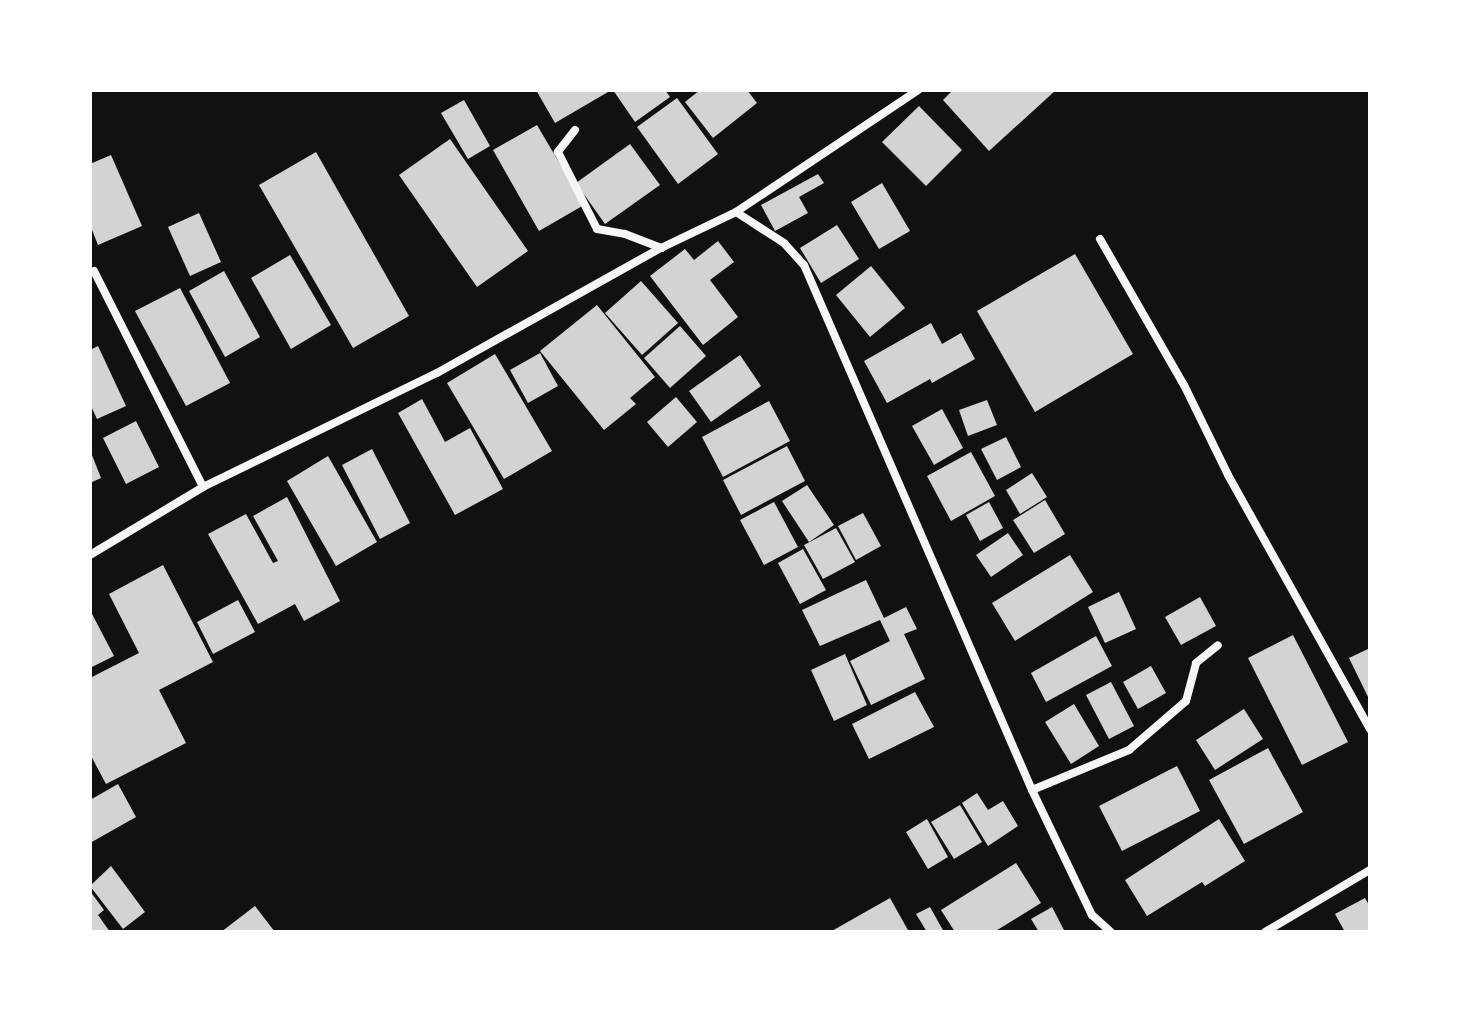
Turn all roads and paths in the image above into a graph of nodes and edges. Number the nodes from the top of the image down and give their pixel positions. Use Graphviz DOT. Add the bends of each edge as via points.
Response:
graph roads {
  1 [pos="918,90"];
  2 [pos="575,130"];
  3 [pos="736,212"];
  4 [pos="1100,239"];
  5 [pos="661,248"];
  6 [pos="94,271"];
  7 [pos="203,487"];
  8 [pos="90,555"];
  9 [pos="1218,645"];
  10 [pos="1370,729"];
  11 [pos="1032,790"];
  12 [pos="1370,870"];
  13 [pos="1111,932"];
  14 [pos="1265,932"];
  1 -- 3 [label="street"];
  2 -- 5 [label="street" via="558,152 597,229"];
  3 -- 5 [label="street"];
  3 -- 11 [label="street" via="784,243 804,265"];
  4 -- 10 [label="street"];
  5 -- 7 [label="street" via="437,373"];
  6 -- 7 [label="street"];
  7 -- 8 [label="street"];
  9 -- 11 [label="street" via="1196,663 1186,701 1129,750"];
  11 -- 13 [label="street" via="1092,915"];
  12 -- 14 [label="street"];
}
